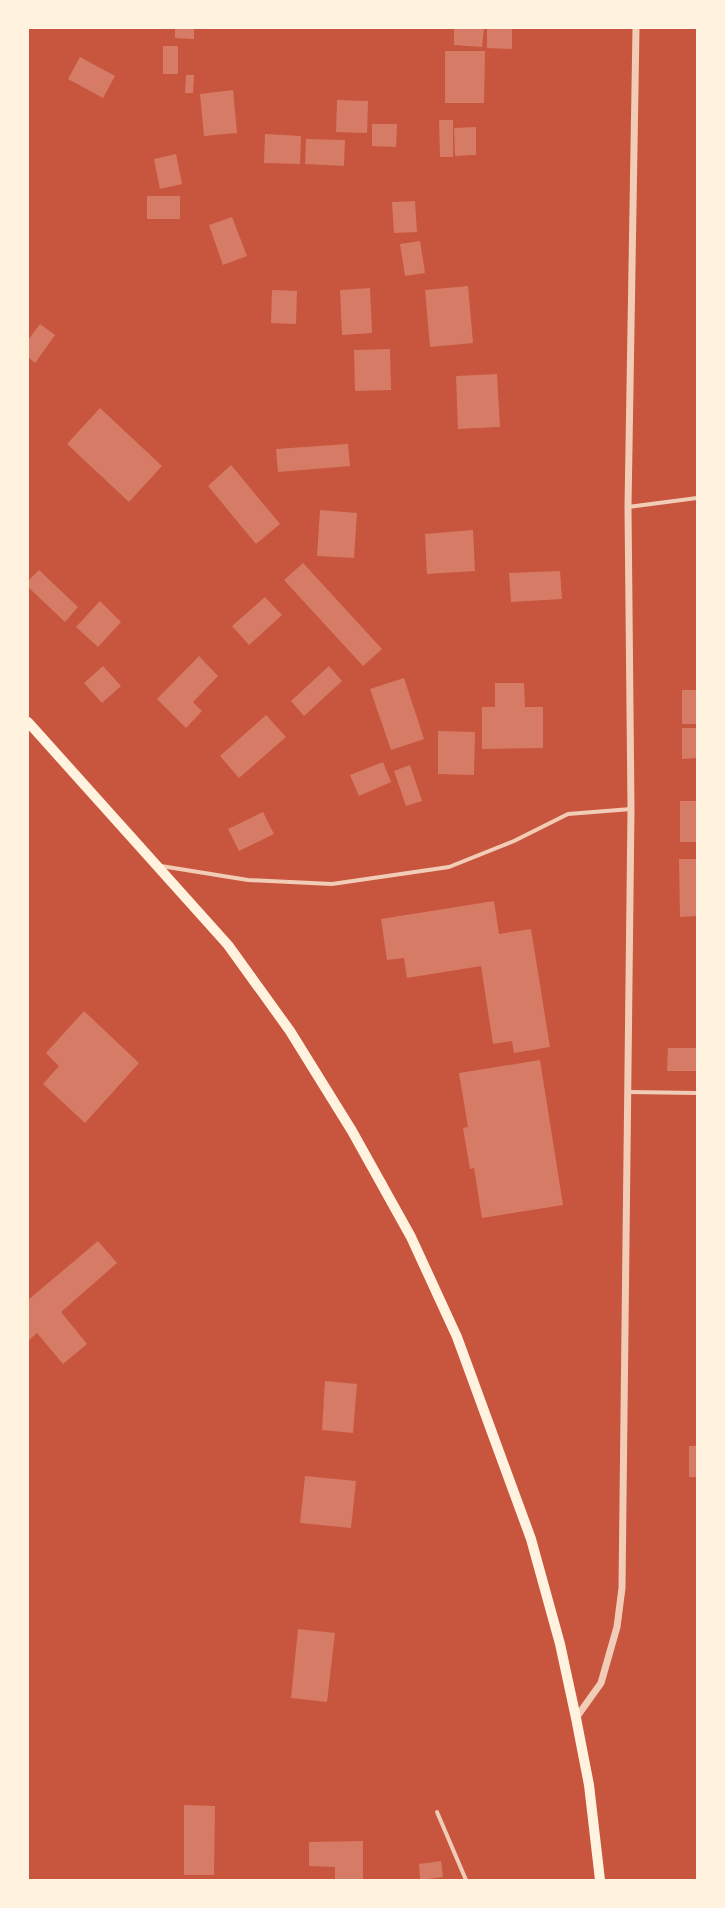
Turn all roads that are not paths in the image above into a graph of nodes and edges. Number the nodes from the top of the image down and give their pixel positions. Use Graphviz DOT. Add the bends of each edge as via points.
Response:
graph roads {
  1 [pos="636,28"];
  2 [pos="697,498"];
  3 [pos="628,507"];
  4 [pos="28,722"];
  5 [pos="631,809"];
  6 [pos="159,866"];
  7 [pos="629,1092"];
  8 [pos="697,1093"];
  9 [pos="576,1718"];
  10 [pos="437,1812"];
  11 [pos="466,1880"];
  12 [pos="600,1880"];
  1 -- 3 [label="street"];
  2 -- 3 [label="street"];
  3 -- 5 [label="street"];
  4 -- 6 [label="main road"];
  5 -- 6 [label="street" via="568,814 514,841 449,867 332,884 248,880"];
  5 -- 7 [label="street"];
  6 -- 9 [label="main road" via="228,945 290,1031 352,1131 411,1237 458,1337 530,1539 560,1644"];
  7 -- 8 [label="street"];
  7 -- 9 [label="street" via="622,1588 617,1627 601,1683"];
  9 -- 12 [label="main road" via="589,1785"];
  10 -- 11 [label="street"];
}
